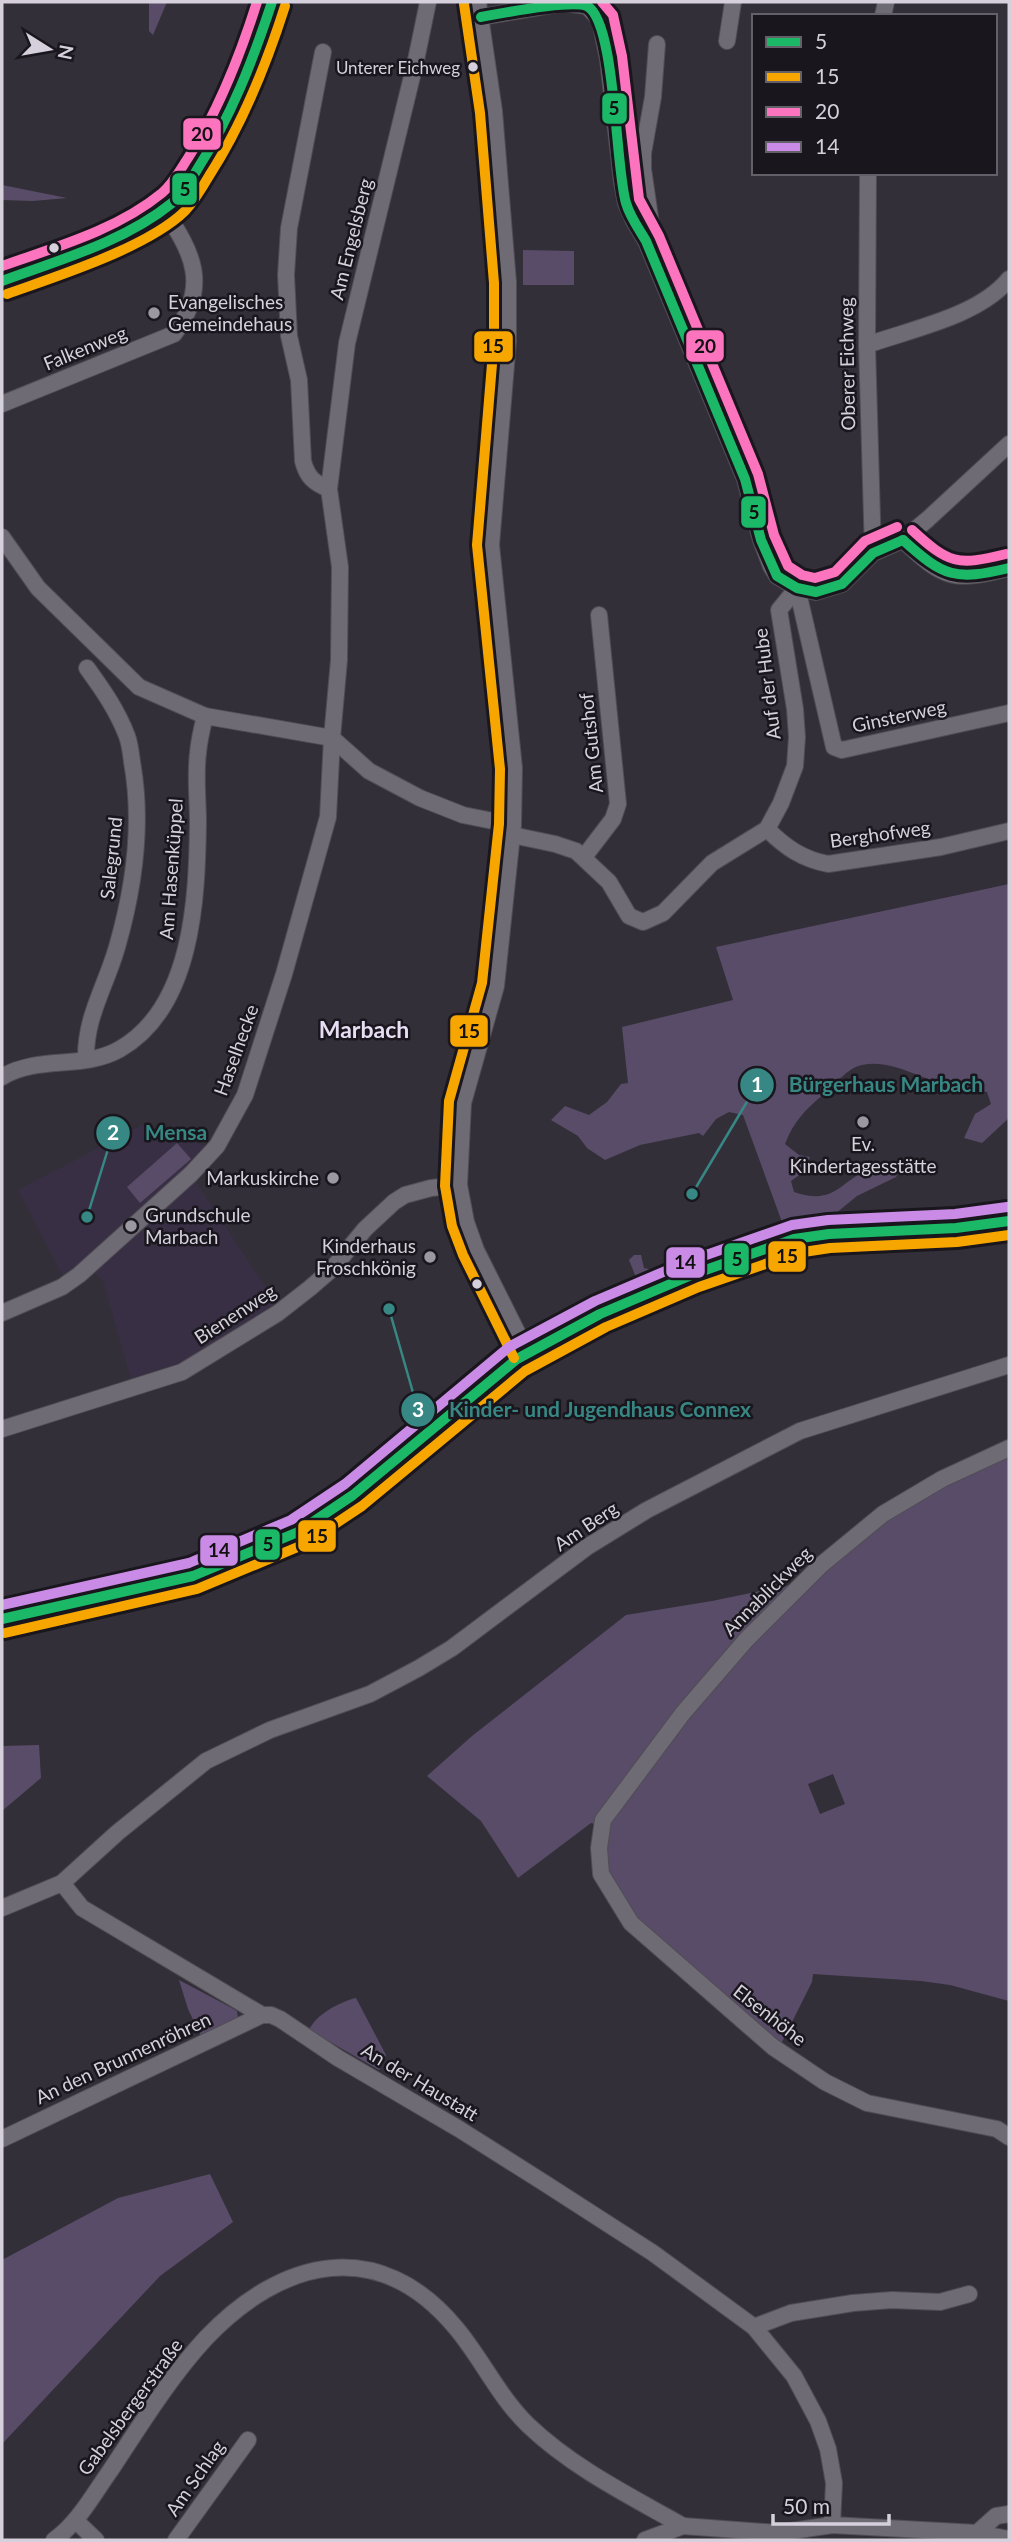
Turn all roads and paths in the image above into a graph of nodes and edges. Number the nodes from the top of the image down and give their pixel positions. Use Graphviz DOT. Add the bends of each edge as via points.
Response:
graph roads {
  1 [pos="272,2"];
  2 [pos="428,2"];
  3 [pos="733,2"];
  4 [pos="589,4"];
  5 [pos="480,9"];
  6 [pos="727,41"];
  7 [pos="657,44"];
  8 [pos="323,52"];
  9 [pos="868,175"];
  10 [pos="164,209"];
  11 [pos="646,241"];
  12 [pos="1009,279"];
  13 [pos="2,281"];
  14 [pos="867,345"];
  15 [pos="2,404"];
  16 [pos="1009,444"];
  17 [pos="329,489"];
  18 [pos="2,537"];
  19 [pos="903,540"];
  20 [pos="873,553"];
  21 [pos="1009,568"];
  22 [pos="797,588"];
  23 [pos="599,615"];
  24 [pos="87,668"];
  25 [pos="1009,713"];
  26 [pos="205,716"];
  27 [pos="332,738"];
  28 [pos="767,829"];
  29 [pos="512,830"];
  30 [pos="1009,831"];
  31 [pos="584,857"];
  32 [pos="86,1059"];
  33 [pos="2,1077"];
  34 [pos="459,1185"];
  35 [pos="1009,1221"];
  36 [pos="2,1312"];
  37 [pos="527,1352"];
  38 [pos="1009,1365"];
  39 [pos="2,1429"];
  40 [pos="1009,1448"];
  41 [pos="2,1619"];
  42 [pos="603,1820"];
  43 [pos="62,1883"];
  44 [pos="2,1908"];
  45 [pos="262,2015"];
  46 [pos="1009,2137"];
  47 [pos="2,2139"];
  48 [pos="969,2294"];
  49 [pos="754,2327"];
  50 [pos="248,2440"];
  51 [pos="1009,2514"];
  52 [pos="76,2521"];
  53 [pos="832,2525"];
  54 [pos="683,2526"];
  55 [pos="977,2533"];
  56 [pos="1009,2539"];
  57 [pos="54,2540"];
  58 [pos="96,2540"];
  59 [pos="176,2540"];
  60 [pos="645,2540"];
  1 -- 10 [label="street" via="251,67 225,123 181,192"];
  2 -- 17 [label="street, Am Engelsberg" via="347,342"];
  3 -- 6 [label="street"];
  4 -- 5 [label="street"];
  4 -- 11 [label="street" via="600,20 608,59 626,203"];
  5 -- 29 [label="street" via="494,111 508,282 508,341 491,545 514,768"];
  7 -- 11 [label="street" via="643,153 651,224"];
  8 -- 17 [label="street" via="289,228 286,275 303,461 315,483"];
  9 -- 14 [label="street, Oberer Eichweg"];
  10 -- 13 [label="street" via="96,245"];
  10 -- 15 [label="street, Falkenweg" via="189,250 194,272 188,308 174,334"];
  11 -- 22 [label="street" via="745,479 771,566 777,576"];
  12 -- 14 [label="street" via="990,298 967,311"];
  14 -- 20 [label="street, Oberer Eichweg"];
  16 -- 19 [label="street"];
  17 -- 27 [label="street, Am Engelsberg" via="340,567"];
  18 -- 26 [label="street" via="38,588 139,687"];
  19 -- 20 [label="street"];
  19 -- 21 [label="street" via="930,566 957,577"];
  20 -- 22 [label="street" via="842,584 816,592"];
  22 -- 25 [label="street, Ginsterweg" via="834,747 842,750"];
  22 -- 28 [label="street, Auf der Hube" via="779,610 795,709 795,766"];
  23 -- 31 [label="street, Am Gutshof" via="618,804 613,819"];
  24 -- 32 [label="street, Salegrund" via="111,700 128,740 138,823 126,912 92,1014"];
  26 -- 27 [label="street"];
  26 -- 32 [label="street, Am Hasenküppel" via="197,754 198,826 190,934 183,966 147,1029 104,1057"];
  27 -- 29 [label="street" via="369,771 420,798"];
  27 -- 36 [label="street, Haselhecke" via="328,817 254,1072 226,1133 191,1174 79,1275"];
  28 -- 30 [label="street, Berghofweg" via="786,848 810,861 828,864 941,847"];
  28 -- 31 [label="street" via="712,863 663,913 643,922 629,916 608,882"];
  29 -- 31 [label="street"];
  29 -- 34 [label="street" via="496,986 463,1103"];
  32 -- 33 [label="street, Am Hasenküppel" via="29,1065"];
  34 -- 37 [label="street" via="470,1235"];
  34 -- 39 [label="street, Bienenweg" via="431,1188 394,1202 310,1288 182,1373"];
  35 -- 37 [label="main road" via="830,1234 773,1245 636,1297"];
  37 -- 41 [label="main road" via="359,1490 298,1532 186,1578"];
  38 -- 43 [label="street, Am Berg" via="814,1426 647,1510 419,1668 370,1694 270,1730 206,1761"];
  40 -- 42 [label="street, Annablickweg" via="942,1479 883,1514 821,1564 683,1713"];
  42 -- 46 [label="street, Elsenhöhe" via="601,1874 631,1923 773,2048 867,2103 997,2129"];
  43 -- 44 [label="street"];
  43 -- 45 [label="street, An der Haustatt" via="82,1908"];
  45 -- 47 [label="street, An den Brunnenröhren"];
  45 -- 49 [label="street, An der Haustatt" via="280,2019 536,2177 653,2253"];
  48 -- 49 [label="street" via="940,2302 853,2303 791,2313"];
  49 -- 53 [label="street, An der Haustatt" via="794,2376 818,2421 834,2483"];
  50 -- 59 [label="street, Am Schlag"];
  51 -- 55 [label="street" via="996,2516"];
  52 -- 54 [label="street, Gabelsbergerstraße" via="187,2359 222,2323 281,2282 307,2272 355,2266 388,2275 437,2308 531,2428 612,2486"];
  52 -- 57 [label="street, Gabelsbergerstraße"];
  52 -- 58 [label="street"];
  53 -- 54 [label="street" via="778,2533"];
  53 -- 55 [label="street"];
  54 -- 60 [label="street"];
  55 -- 56 [label="street"];
}
